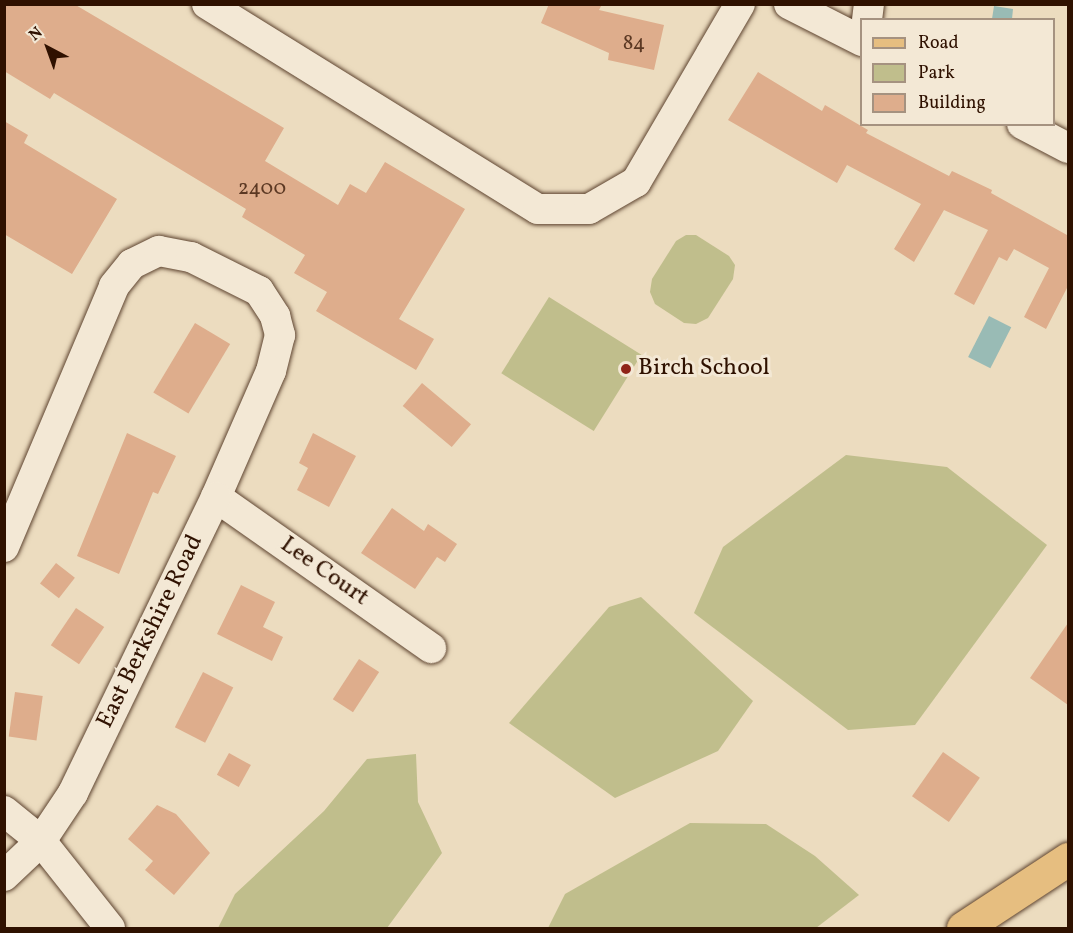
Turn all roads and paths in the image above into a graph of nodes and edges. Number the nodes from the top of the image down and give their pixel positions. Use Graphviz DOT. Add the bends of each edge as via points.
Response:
graph roads {
  1 [pos="207,4"];
  2 [pos="740,4"];
  3 [pos="789,4"];
  4 [pos="860,40"];
  5 [pos="1026,126"];
  6 [pos="1068,148"];
  7 [pos="216,497"];
  8 [pos="4,547"];
  9 [pos="431,648"];
  10 [pos="4,811"];
  11 [pos="41,841"];
  12 [pos="1068,859"];
  13 [pos="4,876"];
  14 [pos="110,928"];
  15 [pos="963,928"];
  1 -- 2 [label="street" via="538,209 590,209 636,182"];
  3 -- 4 [label="street"];
  5 -- 6 [label="street"];
  7 -- 8 [label="street, East Berkshire Road" via="271,371 280,335 275,316 259,291 191,257 159,251 132,264 114,286"];
  7 -- 9 [label="street, Lee Court"];
  7 -- 11 [label="street, East Berkshire Road" via="73,793"];
  10 -- 11 [label="street"];
  11 -- 13 [label="street, East Berkshire Road"];
  11 -- 14 [label="street"];
  12 -- 15 [label="main road"];
}
